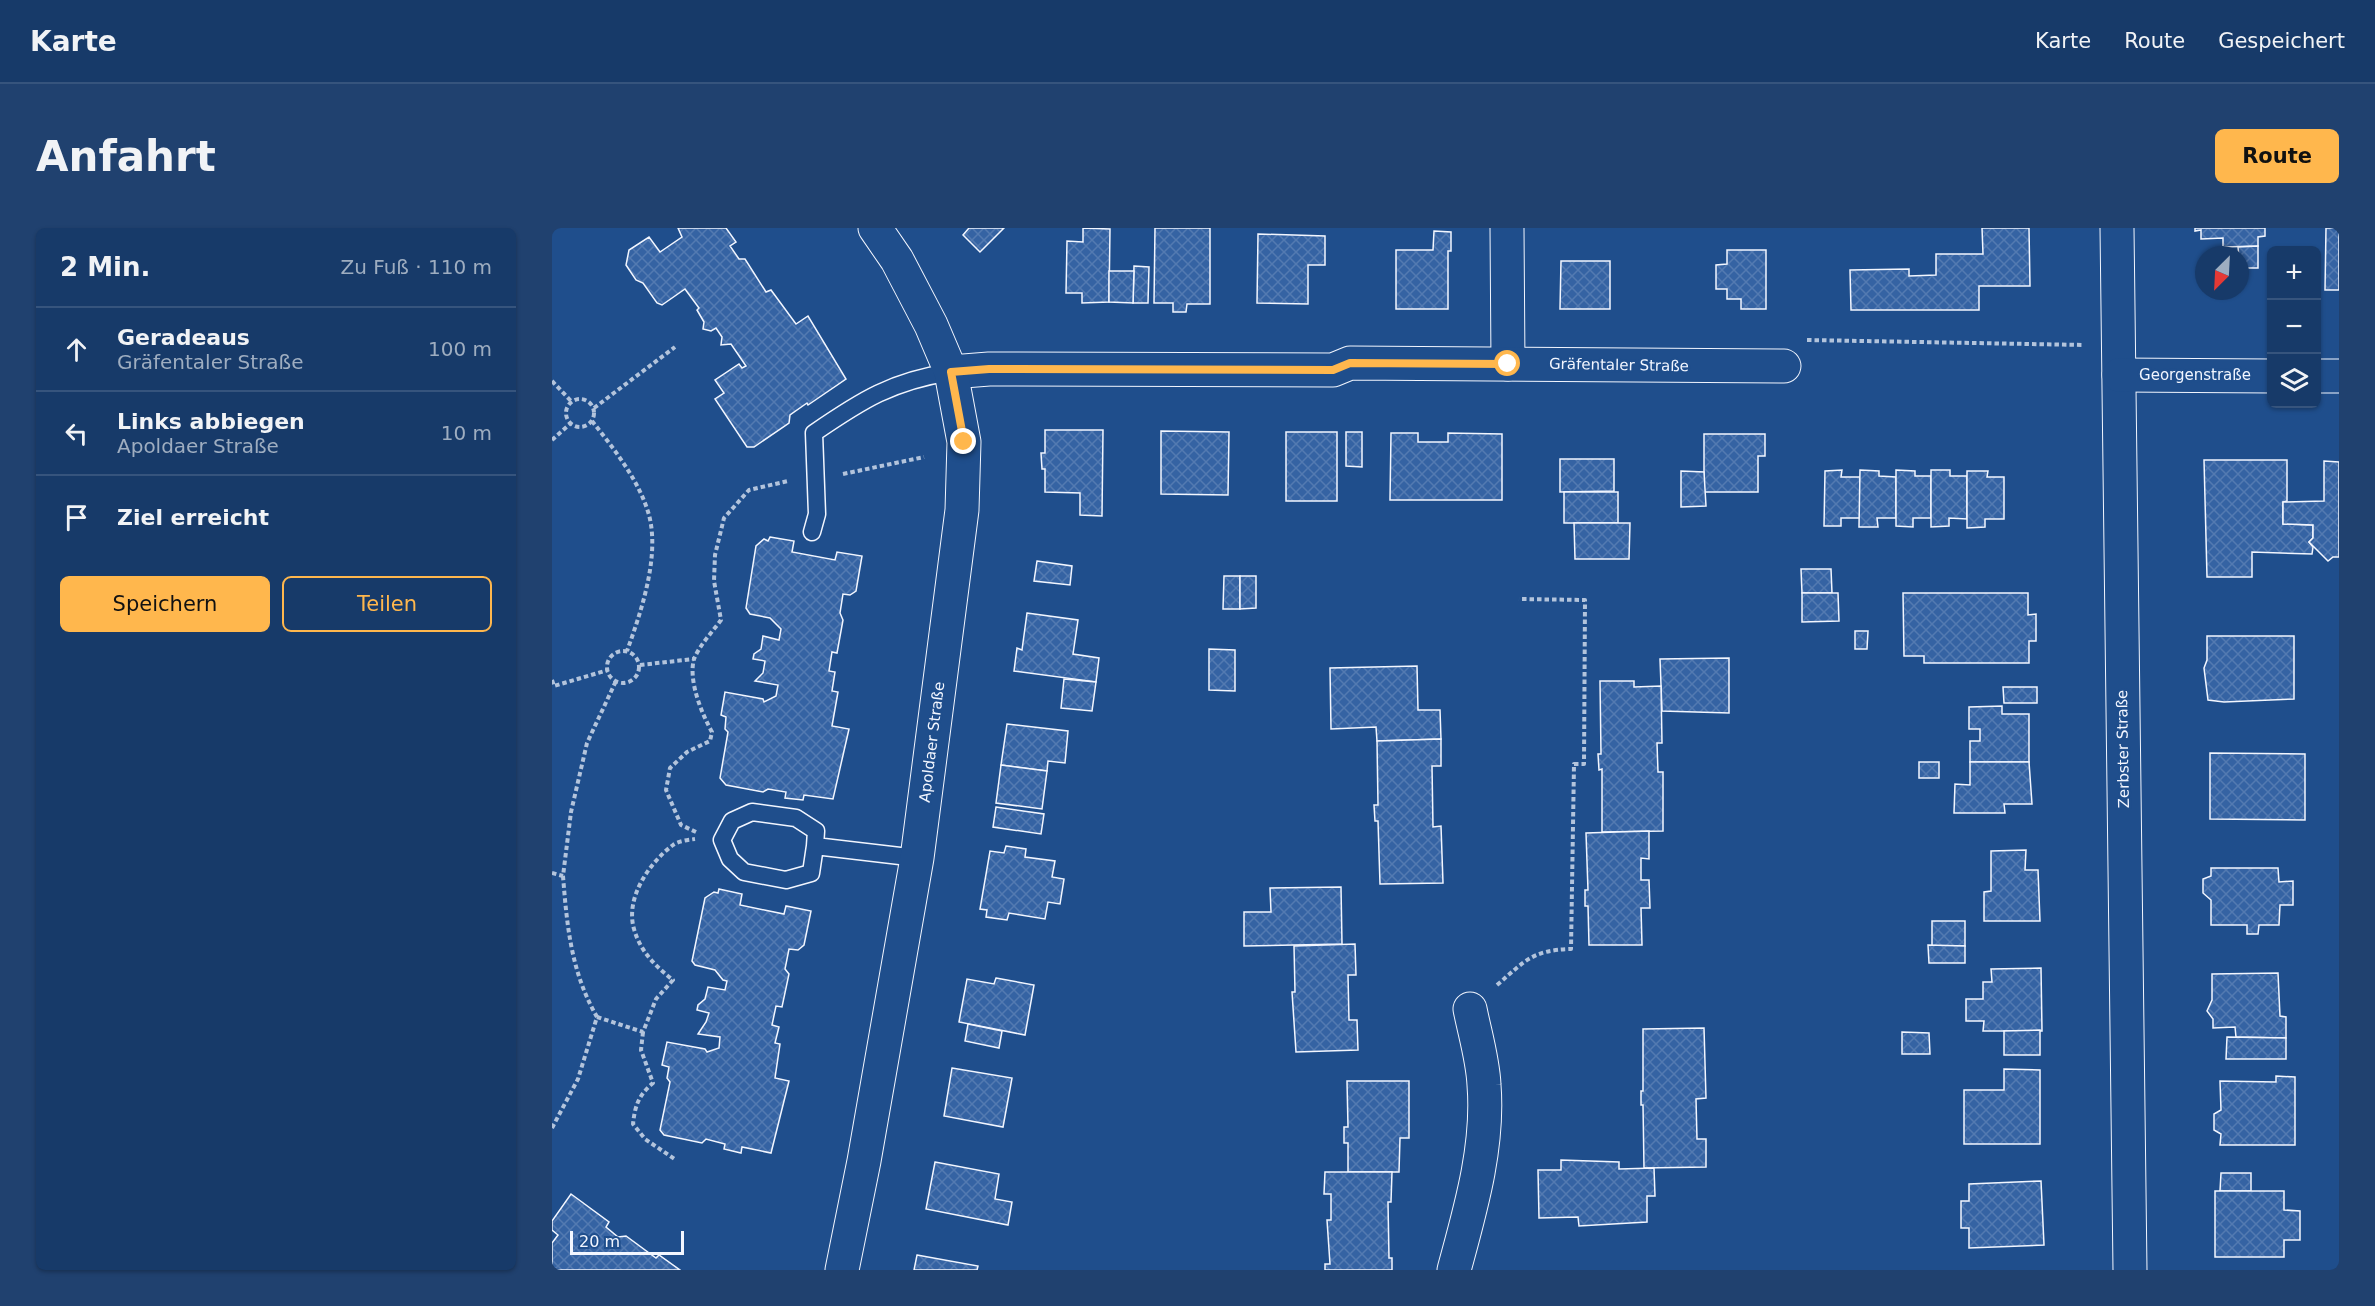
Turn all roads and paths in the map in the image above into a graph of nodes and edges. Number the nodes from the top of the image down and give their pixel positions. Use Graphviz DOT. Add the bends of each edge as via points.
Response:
graph roads {
  1 [pos="875,228"];
  2 [pos="1507,228"];
  3 [pos="2116,228"];
  4 [pos="1804,341"];
  5 [pos="2085,345"];
  6 [pos="675,347"];
  7 [pos="1508,364"];
  8 [pos="1784,366"];
  9 [pos="951,372"];
  10 [pos="2119,375"];
  11 [pos="2267,376"];
  12 [pos="2321,376"];
  13 [pos="2339,376"];
  14 [pos="552,381"];
  15 [pos="572,402"];
  16 [pos="594,408"];
  17 [pos="592,421"];
  18 [pos="571,423"];
  19 [pos="552,440"];
  20 [pos="812,532"];
  21 [pos="1519,599"];
  22 [pos="721,620"];
  23 [pos="627,651"];
  24 [pos="694,659"];
  25 [pos="640,665"];
  26 [pos="608,670"];
  27 [pos="552,680"];
  28 [pos="616,681"];
  29 [pos="553,686"];
  30 [pos="815,846"];
  31 [pos="917,858"];
  32 [pos="552,873"];
  33 [pos="562,876"];
  34 [pos="1470,1009"];
  35 [pos="597,1017"];
  36 [pos="643,1032"];
  37 [pos="552,1128"];
  38 [pos="676,1160"];
  39 [pos="842,1270"];
  40 [pos="1454,1270"];
  41 [pos="2130,1270"];
  1 -- 9 [label="street, Apoldaer Straße" via="897,260"];
  2 -- 7 [label="street"];
  3 -- 10 [label="street, Zerbster Straße"];
  4 -- 5 [label="path" via="1810,338"];
  6 -- 16 [label="path"];
  7 -- 8 [label="street, Gräfentaler Straße"];
  7 -- 9 [label="street, Gräfentaler Straße" via="1350,363 1333,370"];
  9 -- 20 [label="lane" via="904,382 859,402 814,433 817,514"];
  9 -- 31 [label="street, Apoldaer Straße" via="964,442 962,510"];
  10 -- 11 [label="street, Georgenstraße"];
  10 -- 41 [label="street, Zerbster Straße"];
  12 -- 13 [label="street"];
  14 -- 15 [label="path"];
  15 -- 16 [label="path" via="584,400"];
  15 -- 18 [label="path" via="566,415"];
  16 -- 17 [label="path"];
  17 -- 18 [label="path" via="582,427"];
  17 -- 23 [label="path" via="626,465 649,516 651,561 644,603"];
  18 -- 19 [label="path"];
  21 -- 34 [label="path" via="1585,600 1584,764 1574,764 1571,949 1532,955"];
  22 -- 24 [label="path"];
  23 -- 25 [label="path"];
  23 -- 26 [label="path" via="612,655"];
  24 -- 25 [label="path"];
  24 -- 36 [label="path" via="702,715 712,732 710,741 687,752 670,768 666,790 681,825 705,837 675,843 647,871 635,899 633,928 646,955 673,980 656,999"];
  25 -- 28 [label="path" via="638,675 630,681"];
  26 -- 28 [label="path"];
  26 -- 29 [label="path"];
  27 -- 29 [label="path"];
  28 -- 33 [label="path" via="587,743"];
  30 -- 30 [label="lane" via="816,831 796,818 752,812 732,821 722,840 730,859 744,872 786,880 810,873"];
  30 -- 31 [label="lane"];
  31 -- 39 [label="street, Apoldaer Straße"];
  32 -- 33 [label="path"];
  33 -- 35 [label="path" via="568,937 583,992"];
  34 -- 40 [label="street" via="1484,1084 1485,1116 1480,1160"];
  35 -- 36 [label="path"];
  35 -- 37 [label="path" via="578,1079"];
  36 -- 38 [label="path" via="641,1050 653,1083 634,1107 633,1124 645,1140"];
}
